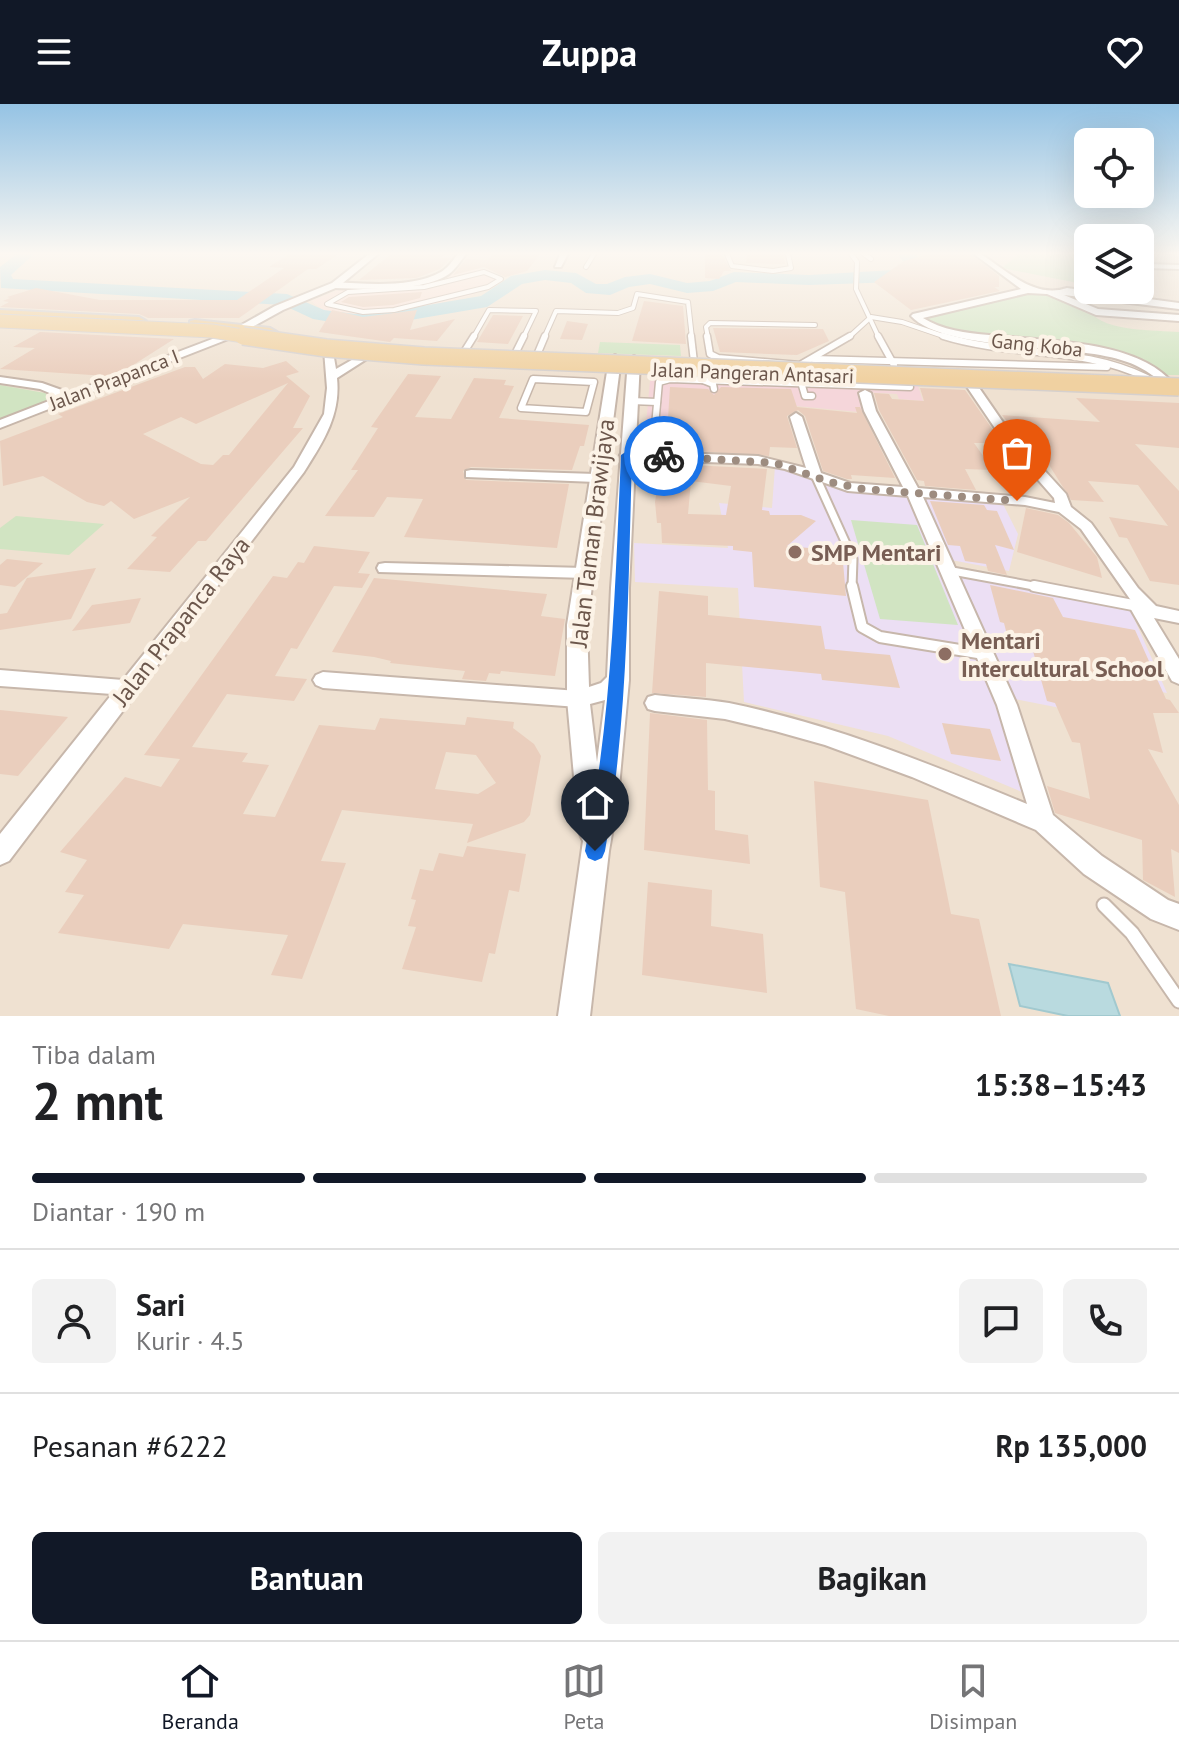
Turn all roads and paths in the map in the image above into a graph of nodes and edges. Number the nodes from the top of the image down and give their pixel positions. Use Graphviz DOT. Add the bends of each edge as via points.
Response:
graph roads {
  1 [pos="307,297"];
  2 [pos="332,297"];
  3 [pos="449,297"];
  4 [pos="638,297"];
  5 [pos="655,297"];
  6 [pos="860,297"];
  7 [pos="999,297"];
  8 [pos="1059,297"];
  9 [pos="1115,297"];
  10 [pos="1154,300"];
  11 [pos="1157,301"];
  12 [pos="1179,306"];
  13 [pos="871,317"];
  14 [pos="1179,318"];
  15 [pos="0,319"];
  16 [pos="815,325"];
  17 [pos="245,329"];
  18 [pos="228,336"];
  19 [pos="368,350"];
  20 [pos="328,352"];
  21 [pos="464,352"];
  22 [pos="515,354"];
  23 [pos="537,355"];
  24 [pos="694,362"];
  25 [pos="624,364"];
  26 [pos="1125,367"];
  27 [pos="804,368"];
  28 [pos="980,368"];
  29 [pos="899,370"];
  30 [pos="333,376"];
  31 [pos="670,379"];
  32 [pos="0,380"];
  33 [pos="969,381"];
  34 [pos="1171,382"];
  35 [pos="714,389"];
  36 [pos="865,393"];
  37 [pos="812,396"];
  38 [pos="69,397"];
  39 [pos="630,400"];
  40 [pos="657,402"];
  41 [pos="597,410"];
  42 [pos="796,417"];
  43 [pos="0,424"];
  44 [pos="628,435"];
  45 [pos="627,455"];
  46 [pos="471,474"];
  47 [pos="815,475"];
  48 [pos="596,478"];
  49 [pos="914,494"];
  50 [pos="1064,509"];
  51 [pos="385,568"];
  52 [pos="947,570"];
  53 [pos="585,573"];
  54 [pos="1145,608"];
  55 [pos="1179,617"];
  56 [pos="985,654"];
  57 [pos="1179,676"];
  58 [pos="0,678"];
  59 [pos="323,680"];
  60 [pos="618,680"];
  61 [pos="130,688"];
  62 [pos="578,699"];
  63 [pos="655,703"];
  64 [pos="1044,822"];
  65 [pos="595,851"];
  66 [pos="0,853"];
  67 [pos="1104,905"];
  68 [pos="1179,917"];
  69 [pos="1179,1001"];
  70 [pos="574,1016"];
  1 -- 17 [label="street"];
  2 -- 3 [label="lane" via="327,304 363,312"];
  4 -- 23 [label="lane" via="633,308 618,313 556,311"];
  5 -- 24 [label="lane" via="688,302"];
  6 -- 13 [label="lane"];
  7 -- 34 [label="street, Gang Koba" via="916,316 942,330 997,341 1101,352 1137,362"];
  8 -- 14 [label="street" via="1096,312"];
  9 -- 11 [label="street"];
  10 -- 11 [label="street"];
  11 -- 12 [label="street"];
  13 -- 26 [label="lane" via="969,343"];
  13 -- 27 [label="lane"];
  13 -- 29 [label="lane"];
  15 -- 17 [label="main road"];
  15 -- 18 [label="main road"];
  15 -- 34 [label="main road, bridge" via="212,331 424,356"];
  16 -- 27 [label="lane" via="707,325 713,356"];
  17 -- 18 [label="street"];
  17 -- 19 [label="main road"];
  18 -- 20 [label="main road"];
  18 -- 38 [label="street, Jalan Prapanca I"];
  19 -- 20 [label="main road, Jalan Pangeran Antasari"];
  19 -- 21 [label="main road, Jalan Pangeran Antasari"];
  19 -- 25 [label="main road, Jalan Pangeran Antasari"];
  19 -- 30 [label="street"];
  20 -- 30 [label="street, Jalan Prapanca Raya"];
  21 -- 22 [label="main road, Jalan Pangeran Antasari"];
  21 -- 22 [label="lane" via="489,310 536,311"];
  22 -- 23 [label="main road, Jalan Pangeran Antasari"];
  23 -- 25 [label="main road, Jalan Pangeran Antasari"];
  24 -- 25 [label="main road, Jalan Pangeran Antasari"];
  24 -- 27 [label="main road, Jalan Pangeran Antasari"];
  25 -- 29 [label="main road, Jalan Pangeran Antasari"];
  25 -- 39 [label="street, Jalan Taman Brawijaya"];
  25 -- 41 [label="street, Jalan Taman Brawijaya"];
  26 -- 28 [label="lane"];
  26 -- 34 [label="lane"];
  27 -- 29 [label="main road, Jalan Pangeran Antasari"];
  27 -- 31 [label="lane"];
  27 -- 37 [label="lane" via="805,396"];
  28 -- 29 [label="main road, Jalan Pangeran Antasari"];
  28 -- 34 [label="main road, Jalan Pangeran Antasari"];
  29 -- 33 [label="main road, Jalan Pangeran Antasari"];
  30 -- 61 [label="street, Jalan Prapanca Raya" via="331,412 299,469"];
  31 -- 35 [label="lane" via="707,381"];
  31 -- 40 [label="lane" via="659,382"];
  32 -- 38 [label="street" via="42,386"];
  33 -- 34 [label="main road, Jalan Pangeran Antasari"];
  33 -- 50 [label="street" via="1007,437 1061,497"];
  36 -- 49 [label="street"];
  38 -- 43 [label="street, Jalan Prapanca I"];
  39 -- 40 [label="lane"];
  39 -- 44 [label="street, Jalan Taman Brawijaya"];
  40 -- 44 [label="lane" via="654,437"];
  41 -- 41 [label="lane" via="586,412 521,408 533,379 594,382"];
  41 -- 48 [label="street, Jalan Taman Brawijaya"];
  42 -- 47 [label="street"];
  44 -- 45 [label="street, Jalan Taman Brawijaya"];
  45 -- 47 [label="street" via="758,460"];
  45 -- 60 [label="street, Jalan Taman Brawijaya"];
  46 -- 48 [label="street"];
  47 -- 49 [label="street" via="848,487"];
  47 -- 56 [label="lane" via="853,559 852,593 862,627 880,637"];
  48 -- 53 [label="street, Jalan Taman Brawijaya"];
  49 -- 50 [label="street" via="1025,501"];
  49 -- 52 [label="street"];
  50 -- 54 [label="street" via="1086,526"];
  51 -- 53 [label="street"];
  52 -- 54 [label="lane"];
  52 -- 56 [label="street"];
  53 -- 62 [label="street, Jalan Taman Brawijaya" via="577,625"];
  54 -- 55 [label="street"];
  54 -- 57 [label="street"];
  56 -- 64 [label="street" via="1016,730"];
  58 -- 61 [label="street"];
  59 -- 62 [label="street"];
  60 -- 62 [label="street" via="608,690"];
  60 -- 65 [label="street, Jalan Taman Brawijaya"];
  61 -- 66 [label="street, Jalan Prapanca Raya"];
  62 -- 65 [label="street, Jalan Taman Brawijaya"];
  63 -- 64 [label="street" via="750,716 826,736"];
  64 -- 68 [label="street" via="1093,865"];
  65 -- 70 [label="street, Jalan Taman Brawijaya"];
  67 -- 69 [label="lane" via="1132,933"];
}
